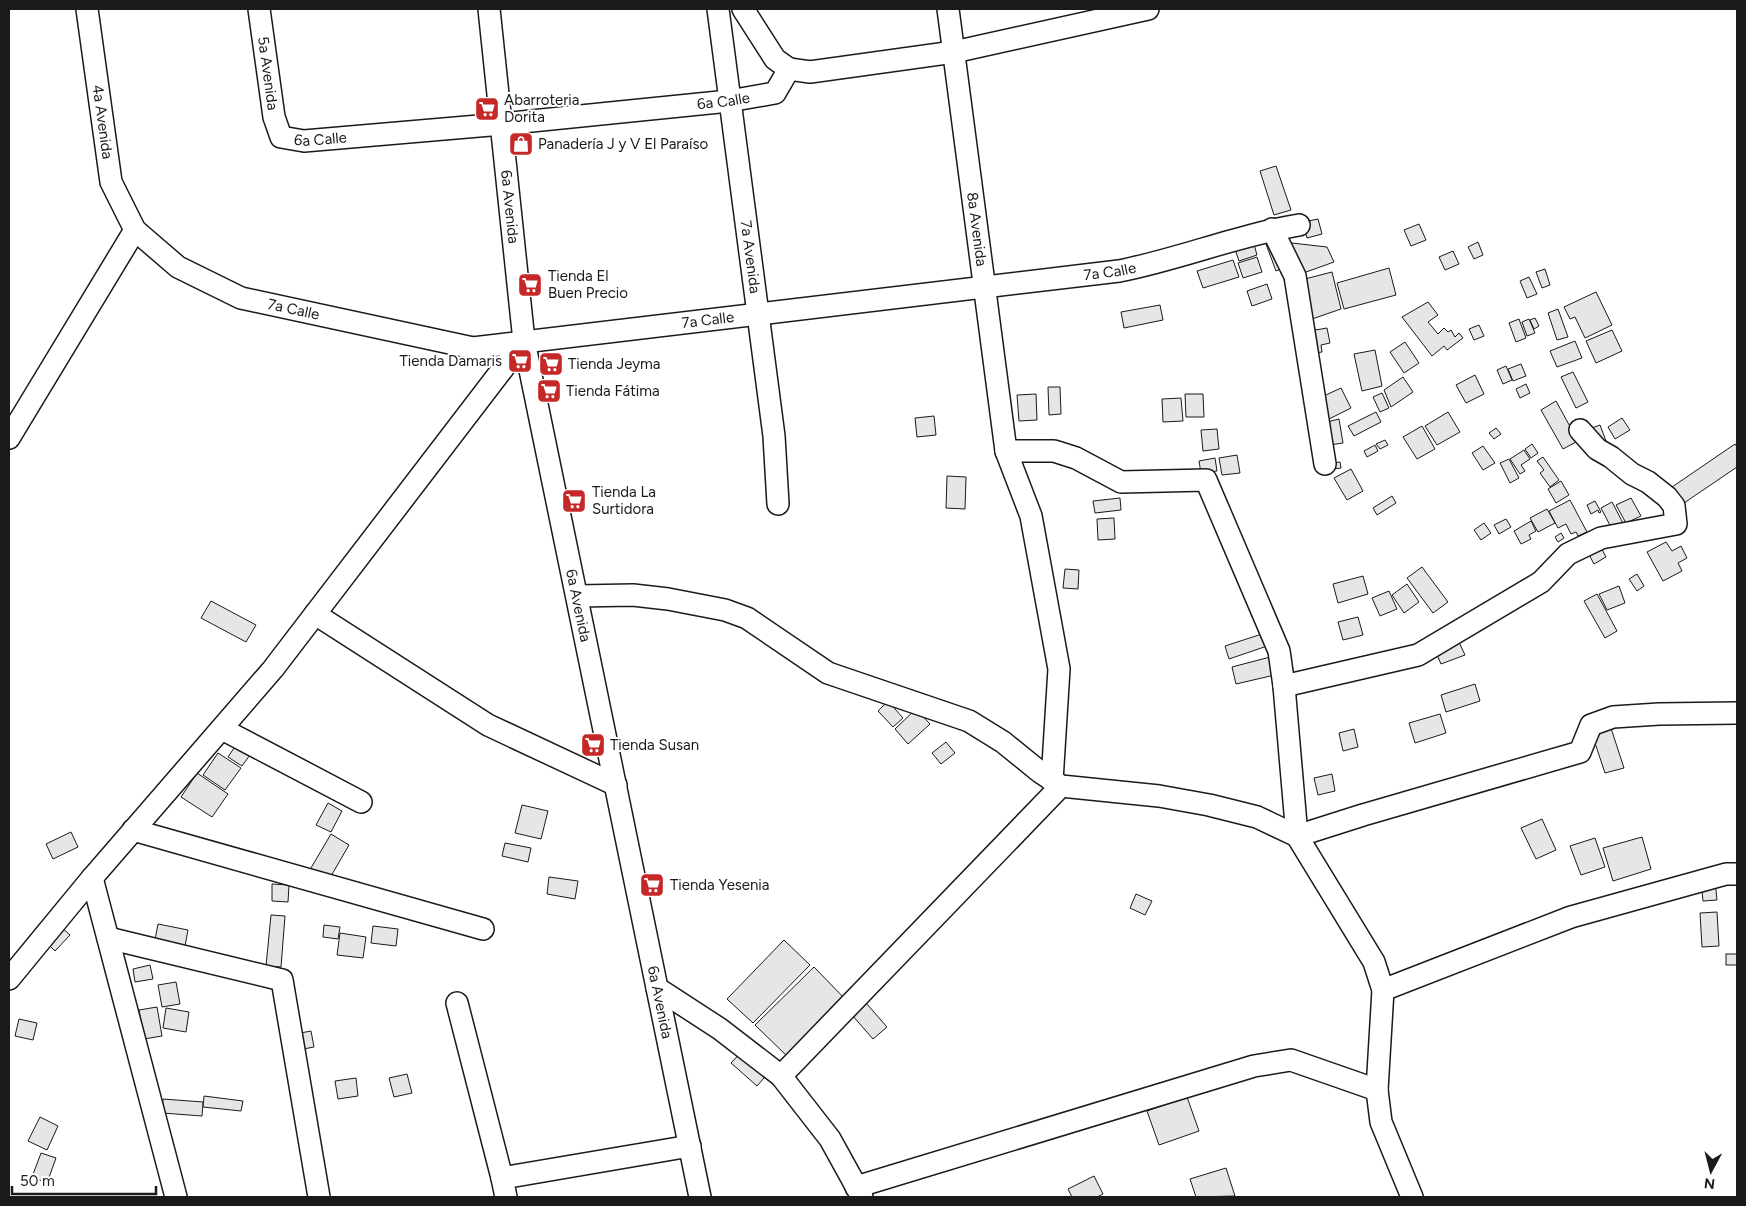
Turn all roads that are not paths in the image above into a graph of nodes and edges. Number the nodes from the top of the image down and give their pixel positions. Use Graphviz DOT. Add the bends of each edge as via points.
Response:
graph roads {
  1 [pos="87,9"];
  2 [pos="259,9"];
  3 [pos="489,9"];
  4 [pos="718,9"];
  5 [pos="743,9"];
  6 [pos="948,9"];
  7 [pos="1148,9"];
  8 [pos="954,52"];
  9 [pos="789,69"];
  10 [pos="729,101"];
  11 [pos="502,124"];
  12 [pos="281,137"];
  13 [pos="1299,225"];
  14 [pos="1272,229"];
  15 [pos="135,230"];
  16 [pos="984,287"];
  17 [pos="758,315"];
  18 [pos="524,341"];
  19 [pos="1580,430"];
  20 [pos="9,438"];
  21 [pos="1006,451"];
  22 [pos="1326,464"];
  23 [pos="778,504"];
  24 [pos="577,596"];
  25 [pos="315,614"];
  26 [pos="1284,686"];
  27 [pos="1737,713"];
  28 [pos="222,729"];
  29 [pos="1057,784"];
  30 [pos="616,785"];
  31 [pos="361,802"];
  32 [pos="133,830"];
  33 [pos="1296,836"];
  34 [pos="1737,874"];
  35 [pos="92,878"];
  36 [pos="483,928"];
  37 [pos="108,938"];
  38 [pos="9,979"];
  39 [pos="657,988"];
  40 [pos="1383,990"];
  41 [pos="457,1003"];
  42 [pos="781,1076"];
  43 [pos="1377,1090"];
  44 [pos="690,1146"];
  45 [pos="504,1188"];
  46 [pos="859,1192"];
  47 [pos="176,1197"];
  48 [pos="319,1197"];
  49 [pos="700,1197"];
  50 [pos="1412,1197"];
  1 -- 15 [label="street, 4a Avenida" via="111,182"];
  2 -- 12 [label="street, 5a Avenida" via="274,117"];
  3 -- 11 [label="street, 6a Avenida"];
  4 -- 10 [label="street, 7a Avenida"];
  5 -- 9 [label="street" via="775,59"];
  6 -- 8 [label="street, 8a Avenida"];
  7 -- 8 [label="street"];
  8 -- 9 [label="street" via="810,72"];
  8 -- 16 [label="street, 8a Avenida"];
  9 -- 10 [label="street, 6a Calle" via="775,93"];
  10 -- 11 [label="street, 6a Calle"];
  10 -- 17 [label="street, 7a Avenida"];
  11 -- 12 [label="street, 6a Calle" via="304,141"];
  11 -- 18 [label="street, 6a Avenida"];
  13 -- 14 [label="street, 7a Calle"];
  14 -- 16 [label="street, 7a Calle" via="1150,265"];
  14 -- 22 [label="street" via="1295,276"];
  15 -- 18 [label="street, 7a Calle" via="178,267 241,298 473,348"];
  15 -- 20 [label="street"];
  16 -- 17 [label="street, 7a Calle"];
  16 -- 21 [label="street, 8a Avenida"];
  17 -- 18 [label="street, 7a Calle"];
  17 -- 23 [label="street, 7a Avenida" via="774,436"];
  18 -- 24 [label="street, 6a Avenida"];
  18 -- 25 [label="street"];
  19 -- 26 [label="street" via="1596,449 1667,497 1674,506 1676,524 1601,538 1568,554 1541,582 1418,655"];
  21 -- 26 [label="street" via="1054,451 1076,458 1121,482 1206,480 1279,651"];
  21 -- 29 [label="street, 8a Avenida" via="1031,516 1059,669"];
  24 -- 29 [label="street" via="633,595 737,614 828,673 969,721 1003,742"];
  24 -- 30 [label="street, 6a Avenida"];
  25 -- 28 [label="street"];
  25 -- 30 [label="street" via="488,725"];
  26 -- 33 [label="street"];
  27 -- 33 [label="street" via="1613,717 1591,725 1580,752"];
  28 -- 31 [label="street"];
  28 -- 32 [label="street"];
  29 -- 33 [label="street" via="1208,805 1257,817"];
  29 -- 42 [label="street"];
  30 -- 39 [label="street, 6a Avenida"];
  32 -- 35 [label="street"];
  32 -- 36 [label="street"];
  33 -- 40 [label="street" via="1374,962"];
  34 -- 40 [label="street" via="1726,874 1571,917"];
  35 -- 37 [label="street"];
  35 -- 38 [label="street"];
  37 -- 47 [label="street"];
  37 -- 48 [label="street" via="282,980"];
  39 -- 42 [label="street" via="720,1029"];
  39 -- 44 [label="street, 6a Avenida"];
  40 -- 43 [label="street"];
  41 -- 45 [label="street"];
  42 -- 46 [label="street" via="830,1139"];
  43 -- 46 [label="street" via="1291,1060 1254,1066"];
  43 -- 50 [label="street" via="1381,1122"];
  44 -- 45 [label="street"];
  44 -- 49 [label="street, 6a Avenida"];
}
